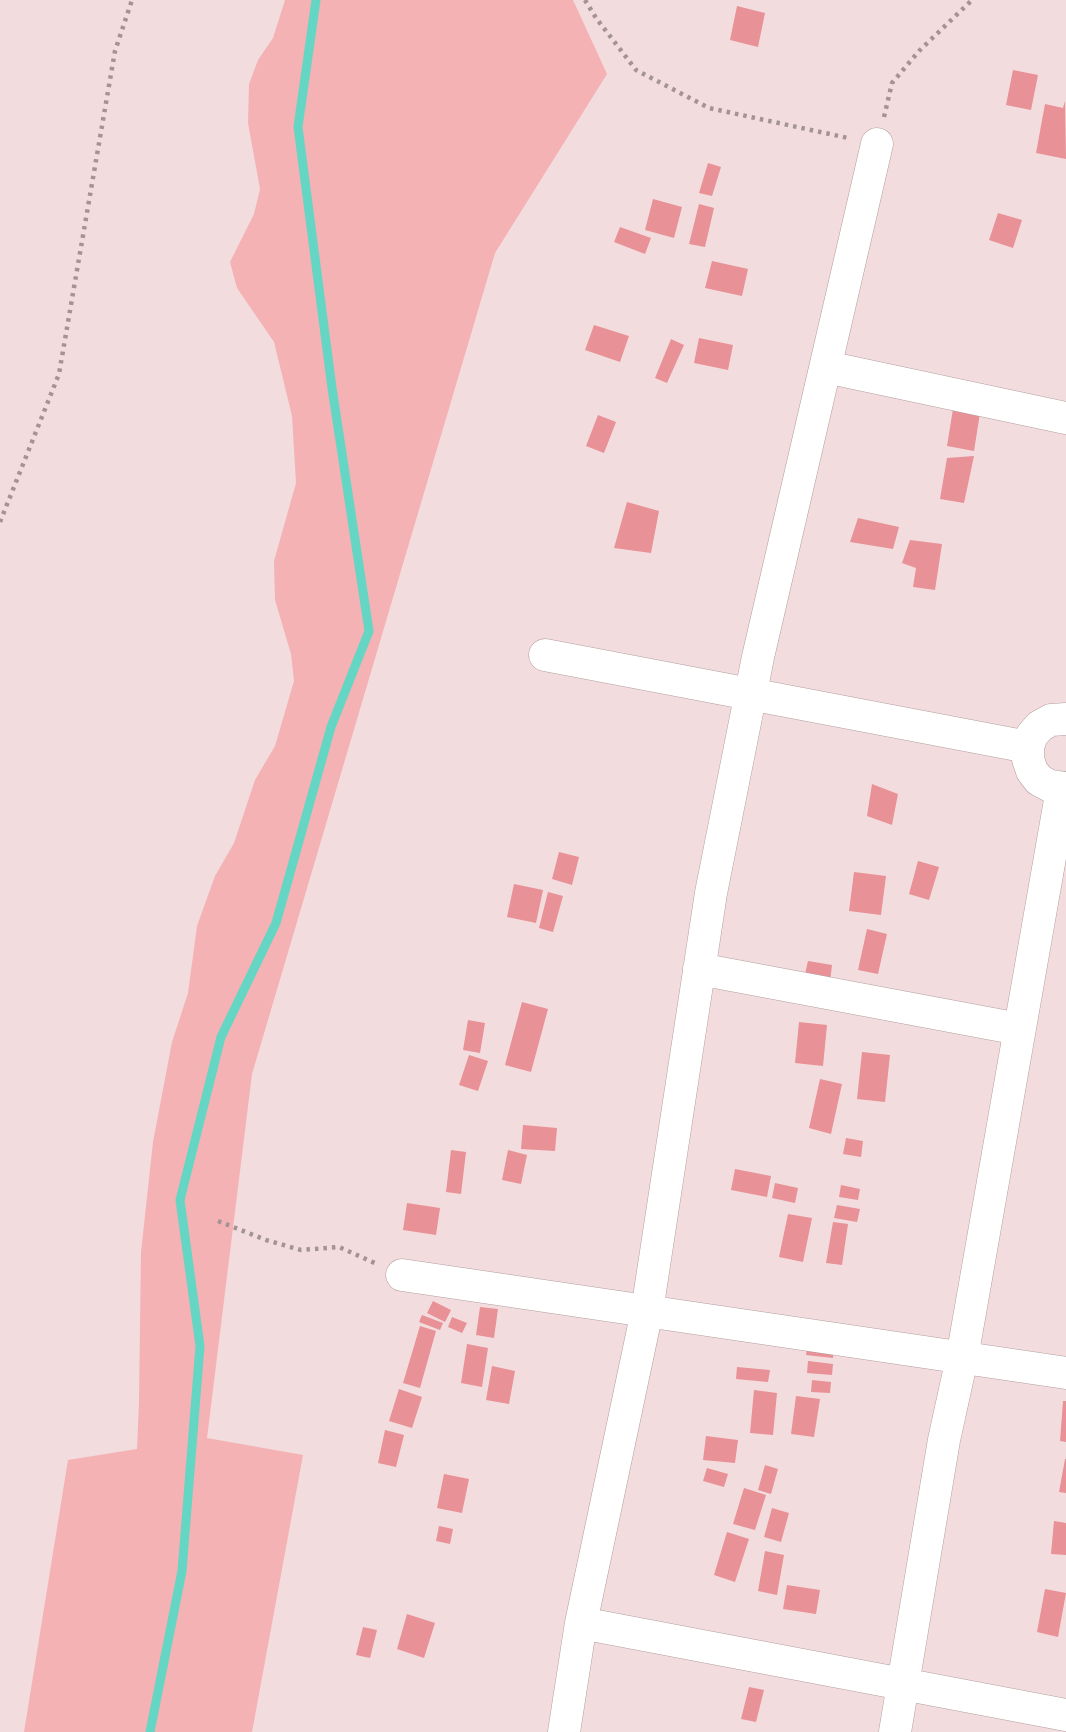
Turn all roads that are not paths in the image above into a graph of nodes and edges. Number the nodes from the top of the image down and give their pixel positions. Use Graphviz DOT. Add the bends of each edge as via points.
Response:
graph roads {
  1 [pos="877,144"];
  2 [pos="826,368"];
  3 [pos="1066,418"];
  4 [pos="545,655"];
  5 [pos="751,694"];
  6 [pos="1066,719"];
  7 [pos="1028,747"];
  8 [pos="1064,788"];
  9 [pos="699,969"];
  10 [pos="1019,1028"];
  11 [pos="402,1275"];
  12 [pos="647,1311"];
  13 [pos="962,1358"];
  14 [pos="1066,1373"];
  15 [pos="581,1623"];
  16 [pos="903,1684"];
  17 [pos="1066,1715"];
  18 [pos="564,1732"];
  19 [pos="895,1732"];
  1 -- 2 [label="street"];
  2 -- 3 [label="street"];
  2 -- 5 [label="street"];
  4 -- 5 [label="street"];
  5 -- 7 [label="street"];
  5 -- 9 [label="street"];
  6 -- 7 [label="street" via="1040,726"];
  7 -- 8 [label="street" via="1028,759 1039,780"];
  8 -- 10 [label="street"];
  9 -- 10 [label="street"];
  9 -- 12 [label="street"];
  10 -- 13 [label="street"];
  11 -- 12 [label="street"];
  12 -- 13 [label="street"];
  12 -- 15 [label="street"];
  13 -- 14 [label="street"];
  13 -- 16 [label="street"];
  15 -- 16 [label="street"];
  15 -- 18 [label="street"];
  16 -- 17 [label="street"];
  16 -- 19 [label="street"];
}
